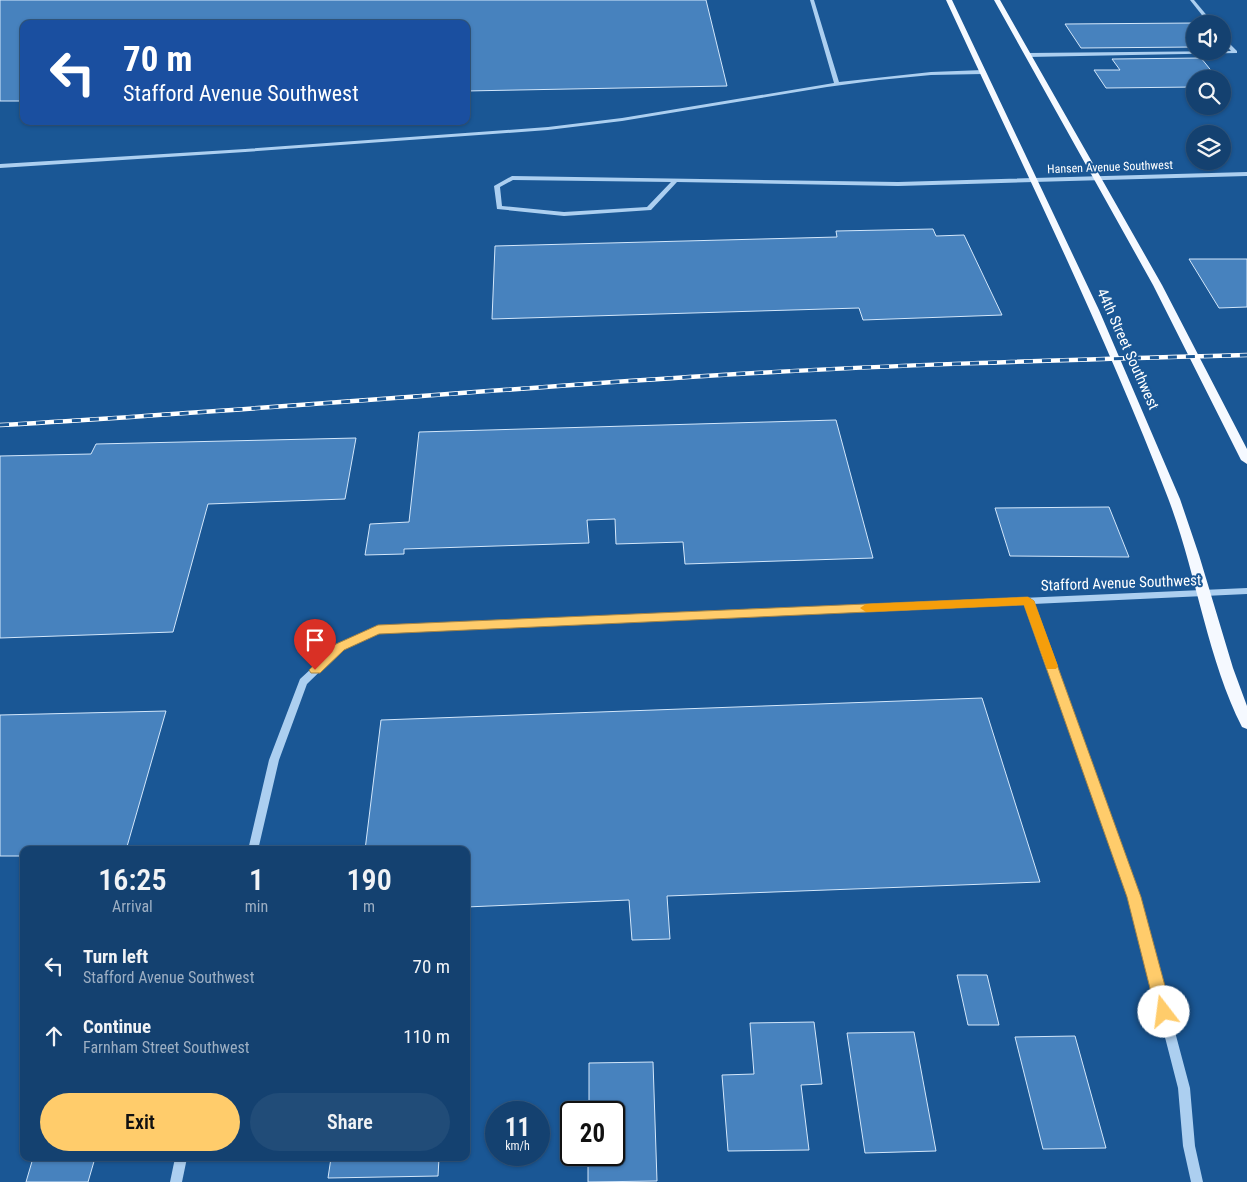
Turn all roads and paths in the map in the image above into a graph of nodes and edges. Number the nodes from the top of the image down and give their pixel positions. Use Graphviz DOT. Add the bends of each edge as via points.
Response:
graph roads {
  1 [pos="812,0"];
  2 [pos="949,0"];
  3 [pos="997,0"];
  4 [pos="1192,0"];
  5 [pos="1204,15"];
  6 [pos="1186,53"];
  7 [pos="1028,55"];
  8 [pos="983,72"];
  9 [pos="838,83"];
  10 [pos="0,166"];
  11 [pos="1247,174"];
  12 [pos="1099,178"];
  13 [pos="675,181"];
  14 [pos="1033,181"];
  15 [pos="1247,460"];
  16 [pos="1247,591"];
  17 [pos="1206,593"];
  18 [pos="1028,601"];
  19 [pos="1247,723"];
  20 [pos="254,846"];
  21 [pos="180,1161"];
  22 [pos="176,1182"];
  23 [pos="1197,1182"];
  1 -- 9 [label="street"];
  2 -- 8 [label="main road, 44th Street Southwest"];
  3 -- 7 [label="main road"];
  4 -- 5 [label="street"];
  6 -- 7 [label="lane"];
  7 -- 12 [label="main road"];
  8 -- 9 [label="street" via="939,72"];
  8 -- 14 [label="main road, 44th Street Southwest"];
  9 -- 10 [label="street" via="724,104 570,126 240,152"];
  11 -- 12 [label="street, Hansen Avenue Southwest"];
  12 -- 14 [label="street, Hansen Avenue Southwest"];
  12 -- 15 [label="main road"];
  13 -- 13 [label="lane" via="512,178 497,186 499,208 564,214 649,209"];
  13 -- 14 [label="lane" via="898,184"];
  14 -- 17 [label="main road, 44th Street Southwest" via="1116,359 1175,500"];
  16 -- 17 [label="street, Stafford Avenue Southwest"];
  17 -- 18 [label="street, Stafford Avenue Southwest"];
  17 -- 19 [label="main road, 44th Street Southwest" via="1238,704"];
  18 -- 20 [label="street, Stafford Avenue Southwest" via="378,630 340,647 303,682 274,760"];
  18 -- 23 [label="street" via="1134,897 1184,1088 1189,1146"];
  21 -- 22 [label="street"];
}
